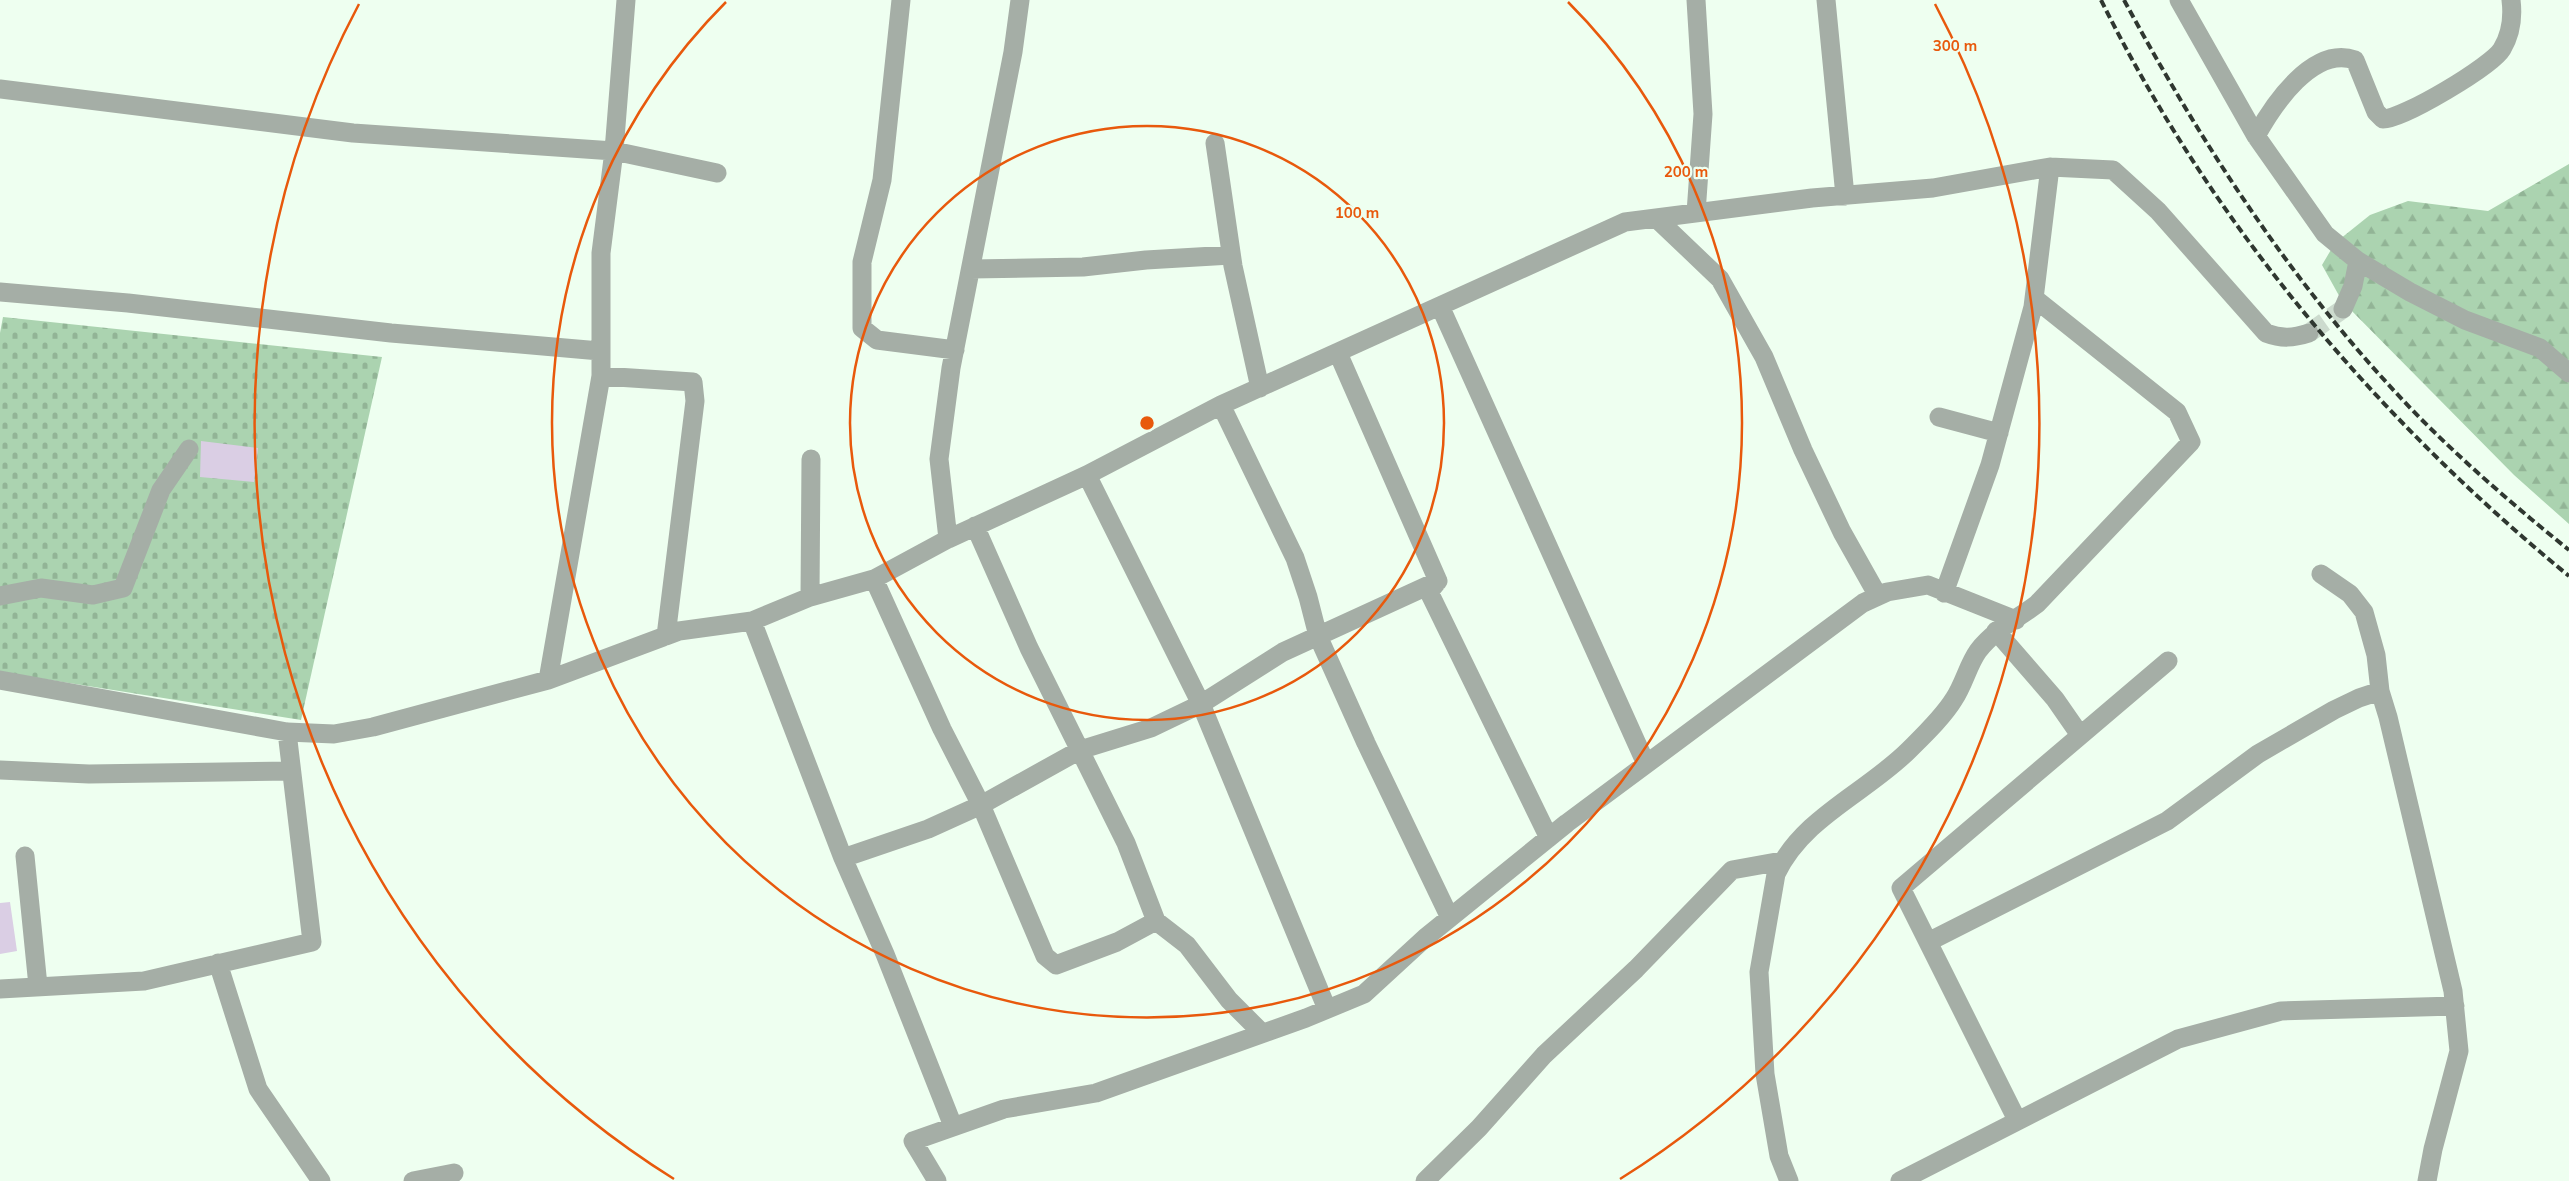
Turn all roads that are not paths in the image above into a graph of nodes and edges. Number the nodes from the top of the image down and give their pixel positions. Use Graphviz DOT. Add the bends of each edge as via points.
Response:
graph roads {
  1 [pos="626,0"];
  2 [pos="901,0"];
  3 [pos="1020,0"];
  4 [pos="1696,0"];
  5 [pos="1826,0"];
  6 [pos="2179,0"];
  7 [pos="2511,0"];
  8 [pos="0,89"];
  9 [pos="2256,136"];
  10 [pos="1215,142"];
  11 [pos="614,151"];
  12 [pos="2050,167"];
  13 [pos="717,173"];
  14 [pos="1844,196"];
  15 [pos="1696,213"];
  16 [pos="1656,218"];
  17 [pos="1231,255"];
  18 [pos="2358,261"];
  19 [pos="971,269"];
  20 [pos="0,292"];
  21 [pos="2034,298"];
  22 [pos="1440,306"];
  23 [pos="2343,309"];
  24 [pos="2309,333"];
  25 [pos="955,350"];
  26 [pos="600,351"];
  27 [pos="1338,353"];
  28 [pos="2569,372"];
  29 [pos="600,376"];
  30 [pos="1260,388"];
  31 [pos="1221,405"];
  32 [pos="1939,416"];
  33 [pos="1999,433"];
  34 [pos="189,449"];
  35 [pos="811,459"];
  36 [pos="1087,476"];
  37 [pos="975,526"];
  38 [pos="948,538"];
  39 [pos="2321,574"];
  40 [pos="874,579"];
  41 [pos="1438,581"];
  42 [pos="1944,593"];
  43 [pos="0,596"];
  44 [pos="1878,596"];
  45 [pos="810,597"];
  46 [pos="2016,620"];
  47 [pos="752,621"];
  48 [pos="1996,631"];
  49 [pos="666,636"];
  50 [pos="1318,636"];
  51 [pos="2168,661"];
  52 [pos="0,680"];
  53 [pos="548,680"];
  54 [pos="2380,691"];
  55 [pos="1201,704"];
  56 [pos="287,732"];
  57 [pos="2080,735"];
  58 [pos="1080,750"];
  59 [pos="1646,764"];
  60 [pos="0,770"];
  61 [pos="291,771"];
  62 [pos="981,805"];
  63 [pos="1549,838"];
  64 [pos="25,856"];
  65 [pos="844,858"];
  66 [pos="1782,861"];
  67 [pos="1450,918"];
  68 [pos="1156,921"];
  69 [pos="1928,942"];
  70 [pos="218,964"];
  71 [pos="38,986"];
  72 [pos="0,989"];
  73 [pos="2455,1006"];
  74 [pos="1327,1009"];
  75 [pos="1262,1034"];
  76 [pos="2016,1120"];
  77 [pos="953,1126"];
  78 [pos="454,1173"];
  79 [pos="321,1181"];
  80 [pos="413,1181"];
  81 [pos="937,1181"];
  82 [pos="1425,1181"];
  83 [pos="1789,1181"];
  84 [pos="1900,1181"];
  85 [pos="2427,1181"];
  1 -- 11 [label="street"];
  2 -- 25 [label="street" via="882,180 862,262 862,328 878,340"];
  3 -- 19 [label="street"];
  4 -- 15 [label="street" via="1703,114"];
  5 -- 14 [label="street"];
  6 -- 9 [label="street"];
  7 -- 9 [label="street" via="2510,31 2502,49 2491,62 2409,110 2384,119 2376,112 2355,60 2333,58 2295,82 2275,104"];
  8 -- 11 [label="street" via="353,133"];
  9 -- 18 [label="street" via="2325,234"];
  10 -- 17 [label="street"];
  11 -- 13 [label="street"];
  11 -- 26 [label="street" via="601,253"];
  12 -- 14 [label="street" via="1933,188"];
  12 -- 21 [label="street"];
  12 -- 24 [label="street" via="2113,170 2158,211 2266,332 2289,338"];
  14 -- 15 [label="street"];
  15 -- 16 [label="street"];
  16 -- 22 [label="street" via="1624,222"];
  16 -- 44 [label="street" via="1720,279 1764,357 1838,524"];
  17 -- 19 [label="street" via="1082,268"];
  17 -- 30 [label="street"];
  18 -- 23 [label="street" via="2353,286"];
  18 -- 28 [label="street" via="2465,320 2540,348"];
  19 -- 25 [label="street"];
  20 -- 26 [label="street" via="391,333"];
  21 -- 33 [label="street"];
  21 -- 46 [label="street" via="2177,412 2191,442 2038,604"];
  22 -- 27 [label="street"];
  22 -- 59 [label="street"];
  25 -- 38 [label="street" via="939,459"];
  26 -- 29 [label="street"];
  27 -- 30 [label="street"];
  27 -- 41 [label="street"];
  29 -- 49 [label="street" via="693,382 696,401"];
  29 -- 53 [label="street"];
  30 -- 31 [label="street"];
  31 -- 36 [label="street"];
  31 -- 50 [label="street" via="1295,558"];
  32 -- 33 [label="street"];
  33 -- 42 [label="street"];
  34 -- 43 [label="street" via="161,490 123,588 93,594 41,588"];
  35 -- 45 [label="street"];
  36 -- 37 [label="street"];
  36 -- 55 [label="street"];
  37 -- 38 [label="street"];
  37 -- 58 [label="street" via="1029,648"];
  38 -- 40 [label="street"];
  39 -- 54 [label="street" via="2350,594 2364,612 2376,655"];
  40 -- 45 [label="street"];
  40 -- 62 [label="street" via="942,729"];
  41 -- 50 [label="street"];
  41 -- 63 [label="street" via="1429,592"];
  42 -- 44 [label="street" via="1928,585"];
  42 -- 46 [label="street"];
  44 -- 59 [label="street" via="1863,603"];
  45 -- 47 [label="street"];
  46 -- 48 [label="street"];
  47 -- 49 [label="street" via="679,631"];
  47 -- 65 [label="street"];
  48 -- 57 [label="street" via="2055,699"];
  48 -- 66 [label="street" via="1977,653 1954,700 1908,751 1809,828"];
  49 -- 53 [label="street"];
  50 -- 55 [label="street" via="1283,652"];
  50 -- 67 [label="street"];
  51 -- 57 [label="street"];
  52 -- 56 [label="street"];
  53 -- 56 [label="street" via="373,727 334,734"];
  54 -- 69 [label="street" via="2334,710 2258,754 2168,821"];
  54 -- 73 [label="street"];
  55 -- 58 [label="street" via="1151,728"];
  55 -- 74 [label="street"];
  56 -- 61 [label="street"];
  57 -- 69 [label="street" via="1901,888"];
  58 -- 62 [label="street"];
  58 -- 68 [label="street" via="1126,842"];
  59 -- 63 [label="street"];
  60 -- 61 [label="street" via="89,774"];
  61 -- 70 [label="street" via="312,942"];
  62 -- 65 [label="street" via="928,829"];
  62 -- 68 [label="street" via="1045,956 1056,965 1117,942"];
  63 -- 67 [label="street"];
  64 -- 71 [label="street"];
  65 -- 77 [label="street"];
  66 -- 82 [label="street" via="1732,870 1636,969 1544,1055 1479,1128"];
  66 -- 83 [label="street" via="1776,874 1759,972 1765,1074 1779,1156"];
  67 -- 74 [label="street" via="1364,994"];
  68 -- 75 [label="street" via="1187,945 1230,1000"];
  69 -- 76 [label="street"];
  70 -- 71 [label="street" via="144,981"];
  70 -- 79 [label="street" via="258,1089"];
  71 -- 72 [label="street"];
  73 -- 76 [label="street" via="2281,1011 2178,1039"];
  73 -- 85 [label="street" via="2459,1051"];
  74 -- 75 [label="street"];
  75 -- 77 [label="street" via="1096,1093 1004,1109"];
  76 -- 84 [label="street"];
  77 -- 81 [label="street" via="914,1141"];
  78 -- 80 [label="street"];
}
